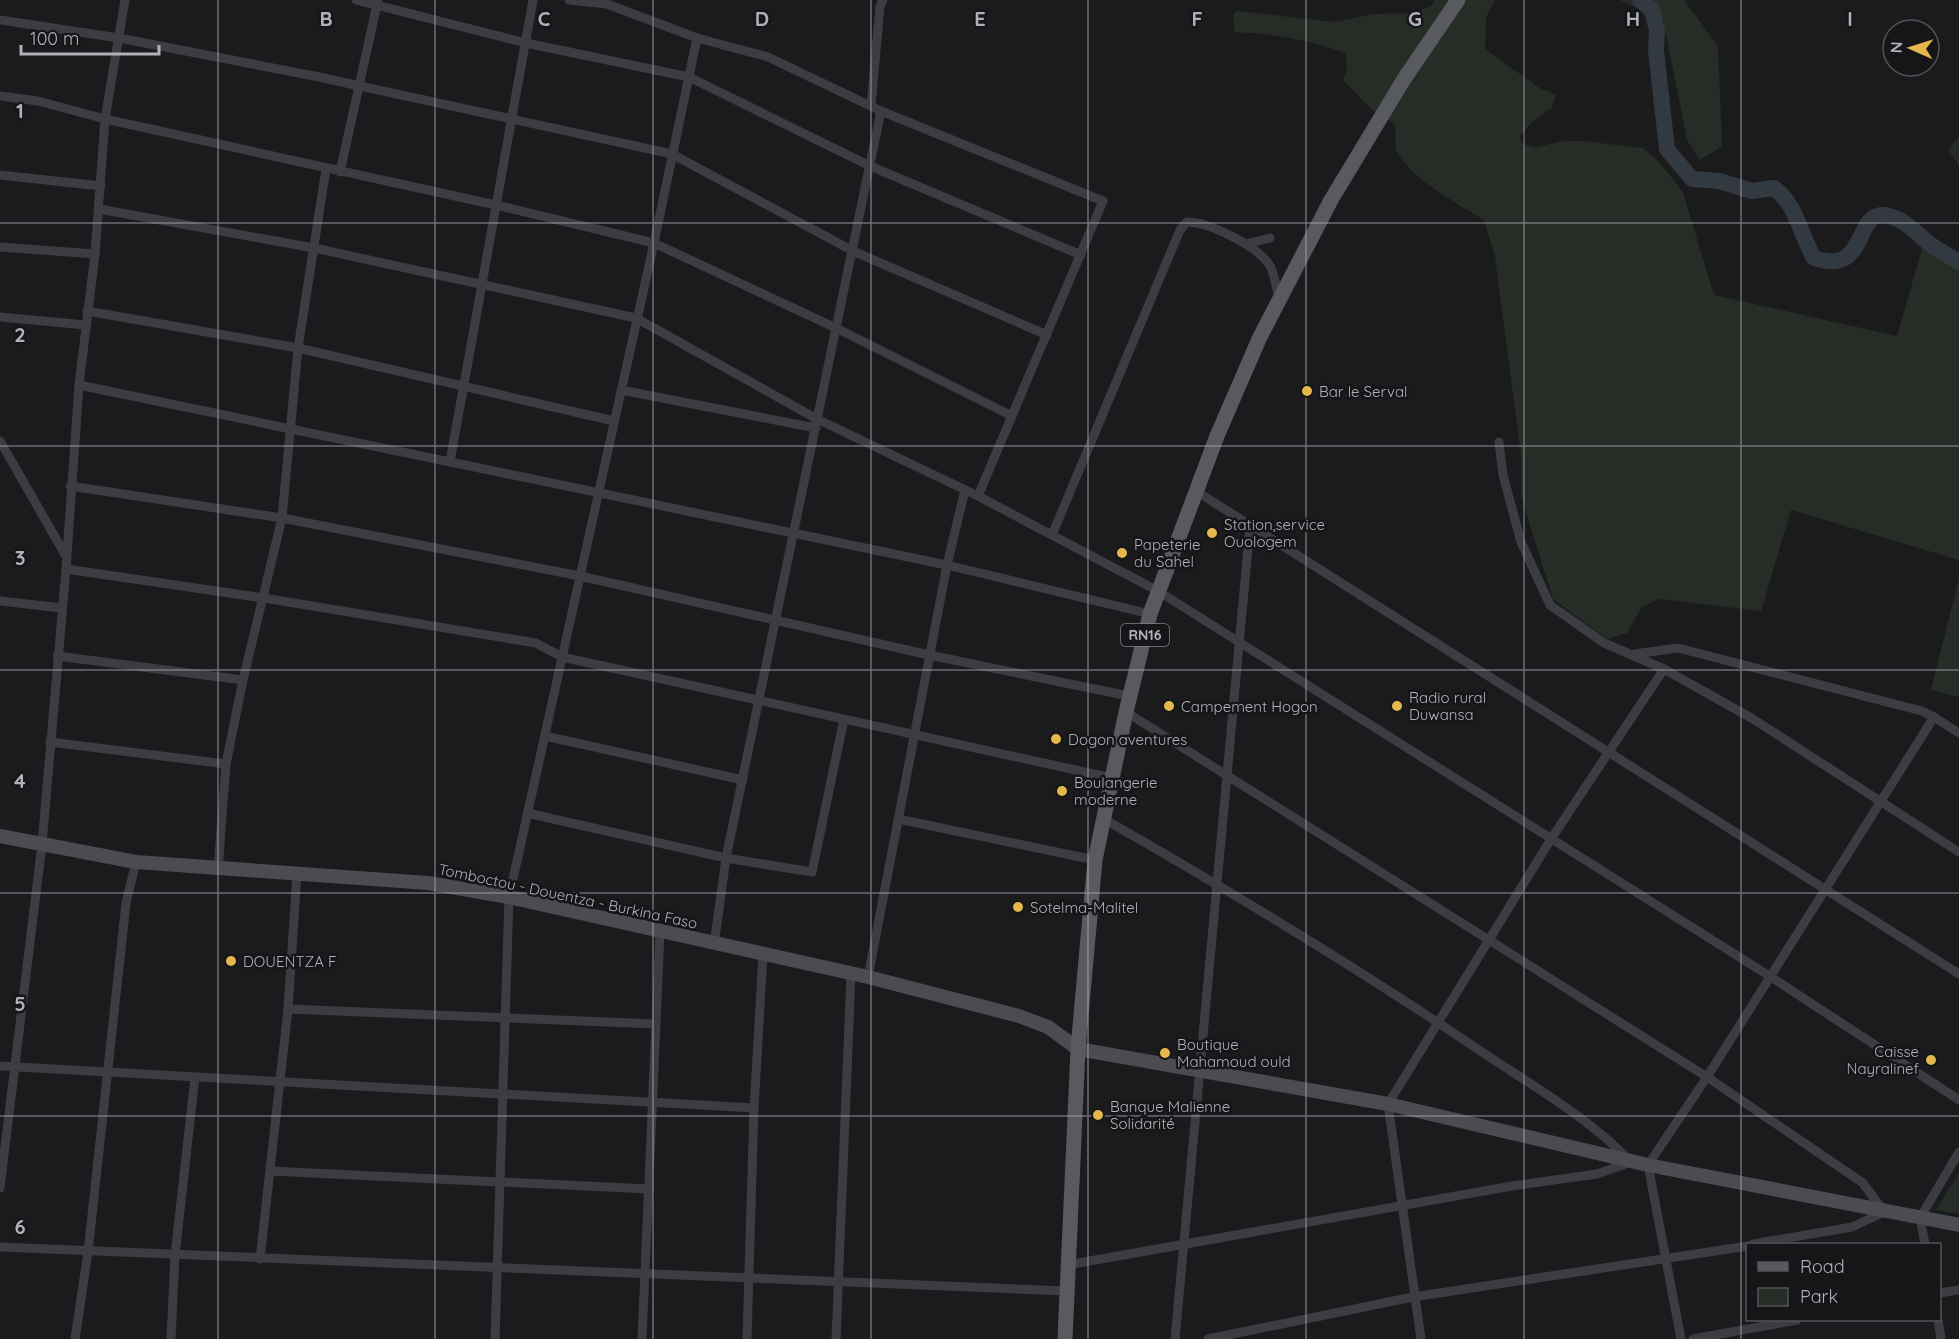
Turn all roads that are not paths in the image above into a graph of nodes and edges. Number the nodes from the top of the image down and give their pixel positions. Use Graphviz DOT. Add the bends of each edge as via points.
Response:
graph roads {
  1 [pos="125,0"];
  2 [pos="356,0"];
  3 [pos="533,0"];
  4 [pos="569,0"];
  5 [pos="883,0"];
  6 [pos="1458,0"];
  7 [pos="378,2"];
  8 [pos="604,2"];
  9 [pos="0,20"];
  10 [pos="119,38"];
  11 [pos="697,38"];
  12 [pos="526,43"];
  13 [pos="689,76"];
  14 [pos="360,86"];
  15 [pos="0,96"];
  16 [pos="872,106"];
  17 [pos="881,111"];
  18 [pos="105,119"];
  19 [pos="512,119"];
  20 [pos="672,153"];
  21 [pos="870,166"];
  22 [pos="326,169"];
  23 [pos="340,172"];
  24 [pos="0,175"];
  25 [pos="101,186"];
  26 [pos="496,205"];
  27 [pos="99,209"];
  28 [pos="1270,238"];
  29 [pos="654,243"];
  30 [pos="1246,244"];
  31 [pos="0,247"];
  32 [pos="314,248"];
  33 [pos="853,251"];
  34 [pos="95,254"];
  35 [pos="1081,255"];
  36 [pos="482,284"];
  37 [pos="1279,299"];
  38 [pos="87,311"];
  39 [pos="0,316"];
  40 [pos="636,318"];
  41 [pos="86,325"];
  42 [pos="836,328"];
  43 [pos="1047,335"];
  44 [pos="298,348"];
  45 [pos="79,385"];
  46 [pos="463,387"];
  47 [pos="621,390"];
  48 [pos="1012,416"];
  49 [pos="614,421"];
  50 [pos="817,424"];
  51 [pos="290,429"];
  52 [pos="0,441"];
  53 [pos="1499,442"];
  54 [pos="450,462"];
  55 [pos="70,486"];
  56 [pos="965,490"];
  57 [pos="1196,491"];
  58 [pos="598,493"];
  59 [pos="978,496"];
  60 [pos="282,518"];
  61 [pos="1250,526"];
  62 [pos="794,533"];
  63 [pos="1052,535"];
  64 [pos="67,558"];
  65 [pos="947,565"];
  66 [pos="66,569"];
  67 [pos="580,576"];
  68 [pos="1158,591"];
  69 [pos="264,598"];
  70 [pos="0,602"];
  71 [pos="62,608"];
  72 [pos="1150,614"];
  73 [pos="776,621"];
  74 [pos="1240,643"];
  75 [pos="1633,654"];
  76 [pos="929,655"];
  77 [pos="57,656"];
  78 [pos="562,657"];
  79 [pos="1665,669"];
  80 [pos="243,680"];
  81 [pos="1129,696"];
  82 [pos="759,701"];
  83 [pos="1126,712"];
  84 [pos="1934,717"];
  85 [pos="844,719"];
  86 [pos="1959,733"];
  87 [pos="914,734"];
  88 [pos="545,736"];
  89 [pos="50,742"];
  90 [pos="1610,754"];
  91 [pos="226,764"];
  92 [pos="1228,775"];
  93 [pos="1112,778"];
  94 [pos="743,780"];
  95 [pos="1881,802"];
  96 [pos="527,813"];
  97 [pos="897,819"];
  98 [pos="1104,819"];
  99 [pos="0,836"];
  100 [pos="1551,839"];
  101 [pos="42,844"];
  102 [pos="1959,852"];
  103 [pos="726,858"];
  104 [pos="1095,860"];
  105 [pos="136,862"];
  106 [pos="218,870"];
  107 [pos="297,874"];
  108 [pos="1218,884"];
  109 [pos="1826,890"];
  110 [pos="509,897"];
  111 [pos="660,932"];
  112 [pos="1491,939"];
  113 [pos="714,945"];
  114 [pos="763,955"];
  115 [pos="851,974"];
  116 [pos="1959,974"];
  117 [pos="868,977"];
  118 [pos="1771,977"];
  119 [pos="288,1009"];
  120 [pos="506,1020"];
  121 [pos="1438,1023"];
  122 [pos="656,1024"];
  123 [pos="1078,1049"];
  124 [pos="0,1065"];
  125 [pos="15,1067"];
  126 [pos="1200,1070"];
  127 [pos="108,1072"];
  128 [pos="195,1077"];
  129 [pos="1707,1077"];
  130 [pos="280,1082"];
  131 [pos="504,1095"];
  132 [pos="1959,1100"];
  133 [pos="652,1103"];
  134 [pos="1388,1104"];
  135 [pos="5,1108"];
  136 [pos="754,1108"];
  137 [pos="1959,1152"];
  138 [pos="1631,1162"];
  139 [pos="1648,1165"];
  140 [pos="270,1171"];
  141 [pos="501,1181"];
  142 [pos="0,1188"];
  143 [pos="649,1189"];
  144 [pos="1401,1204"];
  145 [pos="1884,1212"];
  146 [pos="1920,1218"];
  147 [pos="1959,1225"];
  148 [pos="1764,1243"];
  149 [pos="1925,1243"];
  150 [pos="1184,1244"];
  151 [pos="1746,1245"];
  152 [pos="0,1247"];
  153 [pos="88,1252"];
  154 [pos="175,1255"];
  155 [pos="260,1259"];
  156 [pos="1668,1260"];
  157 [pos="1067,1265"];
  158 [pos="498,1269"];
  159 [pos="645,1275"];
  160 [pos="749,1279"];
  161 [pos="839,1282"];
  162 [pos="1959,1290"];
  163 [pos="1066,1291"];
  164 [pos="1941,1293"];
  165 [pos="1413,1297"];
  166 [pos="1792,1321"];
  167 [pos="1938,1321"];
  168 [pos="75,1339"];
  169 [pos="171,1339"];
  170 [pos="495,1339"];
  171 [pos="642,1339"];
  172 [pos="747,1339"];
  173 [pos="836,1339"];
  174 [pos="1065,1339"];
  175 [pos="1176,1339"];
  176 [pos="1208,1339"];
  177 [pos="1421,1339"];
  178 [pos="1681,1339"];
  179 [pos="1693,1339"];
  180 [pos="1941,1339"];
  1 -- 10 [label="street"];
  2 -- 7 [label="street"];
  3 -- 12 [label="street"];
  4 -- 8 [label="street"];
  5 -- 16 [label="street"];
  6 -- 37 [label="main road, RN16" via="1404,79 1331,200"];
  7 -- 12 [label="street"];
  7 -- 14 [label="street"];
  8 -- 11 [label="street"];
  9 -- 10 [label="street"];
  10 -- 14 [label="street"];
  10 -- 18 [label="street"];
  11 -- 13 [label="street"];
  11 -- 16 [label="street" via="768,57"];
  12 -- 13 [label="street"];
  12 -- 19 [label="street"];
  13 -- 20 [label="street"];
  13 -- 21 [label="street"];
  14 -- 19 [label="street"];
  14 -- 23 [label="street"];
  15 -- 18 [label="street" via="38,101"];
  16 -- 17 [label="street"];
  17 -- 21 [label="street"];
  17 -- 35 [label="street" via="1103,201"];
  18 -- 22 [label="street"];
  18 -- 25 [label="street"];
  19 -- 20 [label="street"];
  19 -- 26 [label="street"];
  20 -- 29 [label="street"];
  20 -- 33 [label="street"];
  21 -- 33 [label="street"];
  21 -- 35 [label="street"];
  22 -- 23 [label="street"];
  22 -- 32 [label="street"];
  23 -- 26 [label="street"];
  24 -- 25 [label="street"];
  25 -- 27 [label="street"];
  26 -- 29 [label="street"];
  26 -- 36 [label="street"];
  27 -- 32 [label="street"];
  27 -- 34 [label="street"];
  28 -- 30 [label="street"];
  29 -- 40 [label="street"];
  29 -- 42 [label="street"];
  30 -- 37 [label="street" via="1271,268"];
  30 -- 63 [label="street" via="1197,222 1187,222 1180,230"];
  31 -- 34 [label="street"];
  32 -- 36 [label="street"];
  32 -- 44 [label="street"];
  33 -- 42 [label="street"];
  33 -- 43 [label="street"];
  34 -- 38 [label="street"];
  35 -- 43 [label="street"];
  36 -- 40 [label="street"];
  36 -- 46 [label="street"];
  37 -- 57 [label="main road, RN16"];
  38 -- 41 [label="street"];
  38 -- 44 [label="street"];
  39 -- 41 [label="street"];
  40 -- 47 [label="street"];
  40 -- 50 [label="street"];
  41 -- 45 [label="street"];
  42 -- 48 [label="street"];
  42 -- 50 [label="street"];
  43 -- 48 [label="street"];
  44 -- 46 [label="street"];
  44 -- 51 [label="street"];
  45 -- 51 [label="street"];
  45 -- 55 [label="street"];
  46 -- 49 [label="street"];
  46 -- 54 [label="street"];
  47 -- 49 [label="street"];
  47 -- 50 [label="street"];
  48 -- 59 [label="street"];
  49 -- 58 [label="street"];
  50 -- 56 [label="street"];
  50 -- 62 [label="street"];
  51 -- 54 [label="street"];
  51 -- 60 [label="street"];
  52 -- 64 [label="street"];
  53 -- 75 [label="street" via="1503,475 1521,542 1550,605 1604,643"];
  54 -- 58 [label="street"];
  55 -- 60 [label="street"];
  55 -- 64 [label="street"];
  56 -- 59 [label="street"];
  56 -- 65 [label="street"];
  57 -- 61 [label="street"];
  57 -- 68 [label="main road, RN16"];
  58 -- 62 [label="street"];
  58 -- 67 [label="street"];
  59 -- 63 [label="street"];
  60 -- 67 [label="street"];
  60 -- 69 [label="street"];
  61 -- 74 [label="street"];
  61 -- 90 [label="street"];
  62 -- 65 [label="street"];
  62 -- 73 [label="street"];
  63 -- 68 [label="street"];
  64 -- 66 [label="street"];
  65 -- 72 [label="street"];
  65 -- 76 [label="street"];
  66 -- 69 [label="street"];
  66 -- 71 [label="street"];
  67 -- 73 [label="street"];
  67 -- 78 [label="street"];
  68 -- 72 [label="main road, RN16"];
  68 -- 74 [label="street"];
  69 -- 78 [label="street" via="536,643"];
  69 -- 80 [label="street"];
  70 -- 71 [label="street"];
  71 -- 77 [label="street"];
  72 -- 81 [label="main road, RN16"];
  73 -- 76 [label="street"];
  73 -- 82 [label="street"];
  74 -- 92 [label="street"];
  74 -- 100 [label="street"];
  75 -- 79 [label="street"];
  75 -- 84 [label="street" via="1678,648"];
  76 -- 81 [label="street"];
  76 -- 87 [label="street"];
  77 -- 80 [label="street"];
  77 -- 89 [label="street"];
  78 -- 82 [label="street"];
  78 -- 88 [label="street"];
  79 -- 90 [label="street"];
  79 -- 95 [label="street" via="1753,719"];
  80 -- 91 [label="street"];
  81 -- 83 [label="main road, RN16"];
  82 -- 85 [label="street"];
  82 -- 94 [label="street"];
  83 -- 92 [label="street"];
  83 -- 93 [label="main road, RN16"];
  84 -- 86 [label="street"];
  84 -- 95 [label="street"];
  85 -- 87 [label="street"];
  85 -- 103 [label="street" via="812,872"];
  87 -- 93 [label="street"];
  87 -- 97 [label="street"];
  88 -- 94 [label="street"];
  88 -- 96 [label="street"];
  89 -- 91 [label="street"];
  89 -- 101 [label="street"];
  90 -- 100 [label="street"];
  90 -- 109 [label="street"];
  91 -- 106 [label="street"];
  92 -- 108 [label="street"];
  92 -- 112 [label="street"];
  93 -- 98 [label="main road, RN16"];
  94 -- 103 [label="street"];
  95 -- 102 [label="street"];
  95 -- 109 [label="street"];
  96 -- 103 [label="street"];
  96 -- 110 [label="street"];
  97 -- 104 [label="street"];
  97 -- 117 [label="street"];
  98 -- 104 [label="main road, RN16"];
  98 -- 108 [label="street"];
  99 -- 101 [label="main road, Tomboctou - Douentza - Burkina Faso"];
  100 -- 112 [label="street"];
  100 -- 118 [label="street"];
  101 -- 105 [label="main road, Tomboctou - Douentza - Burkina Faso"];
  101 -- 125 [label="street"];
  103 -- 113 [label="street"];
  104 -- 123 [label="main road, RN16"];
  105 -- 106 [label="main road, Tomboctou - Douentza - Burkina Faso"];
  105 -- 127 [label="street" via="126,903"];
  106 -- 107 [label="main road, Tomboctou - Douentza - Burkina Faso"];
  107 -- 110 [label="main road, Tomboctou - Douentza - Burkina Faso" via="428,884"];
  107 -- 119 [label="street"];
  108 -- 121 [label="street"];
  108 -- 126 [label="street"];
  109 -- 116 [label="street"];
  109 -- 118 [label="street"];
  110 -- 111 [label="main road, Tomboctou - Douentza - Burkina Faso"];
  110 -- 120 [label="street"];
  111 -- 113 [label="main road, Tomboctou - Douentza - Burkina Faso"];
  111 -- 122 [label="street"];
  112 -- 121 [label="street"];
  112 -- 129 [label="street"];
  113 -- 114 [label="main road, Tomboctou - Douentza - Burkina Faso"];
  114 -- 115 [label="main road, Tomboctou - Douentza - Burkina Faso"];
  114 -- 136 [label="street"];
  115 -- 117 [label="main road, Tomboctou - Douentza - Burkina Faso"];
  115 -- 161 [label="street"];
  117 -- 123 [label="main road, Tomboctou - Douentza - Burkina Faso" via="1020,1016 1048,1027"];
  118 -- 129 [label="street"];
  118 -- 132 [label="street"];
  119 -- 120 [label="street"];
  119 -- 130 [label="street"];
  120 -- 122 [label="street"];
  120 -- 131 [label="street"];
  121 -- 134 [label="street"];
  121 -- 138 [label="street" via="1607,1137"];
  122 -- 133 [label="street"];
  123 -- 126 [label="main road"];
  123 -- 157 [label="main road, RN16"];
  124 -- 125 [label="street"];
  125 -- 127 [label="street"];
  125 -- 135 [label="street"];
  126 -- 134 [label="main road"];
  126 -- 150 [label="street"];
  127 -- 128 [label="street"];
  127 -- 153 [label="street"];
  128 -- 130 [label="street"];
  128 -- 154 [label="street"];
  129 -- 139 [label="street"];
  129 -- 145 [label="street" via="1863,1183"];
  130 -- 131 [label="street"];
  130 -- 140 [label="street"];
  131 -- 133 [label="street"];
  131 -- 141 [label="street"];
  133 -- 136 [label="street"];
  133 -- 143 [label="street"];
  134 -- 138 [label="main road"];
  134 -- 144 [label="street"];
  135 -- 142 [label="street"];
  136 -- 160 [label="street"];
  137 -- 146 [label="street"];
  138 -- 139 [label="main road"];
  138 -- 144 [label="street" via="1597,1174"];
  139 -- 145 [label="main road"];
  139 -- 156 [label="street"];
  140 -- 141 [label="street"];
  140 -- 155 [label="street"];
  141 -- 143 [label="street"];
  141 -- 158 [label="street"];
  143 -- 159 [label="street"];
  144 -- 150 [label="street"];
  144 -- 165 [label="street"];
  145 -- 146 [label="main road"];
  145 -- 148 [label="street" via="1851,1227"];
  146 -- 147 [label="main road"];
  146 -- 149 [label="street"];
  150 -- 157 [label="street"];
  150 -- 175 [label="street"];
  151 -- 156 [label="street"];
  152 -- 153 [label="street"];
  153 -- 154 [label="street"];
  153 -- 168 [label="street"];
  154 -- 155 [label="street"];
  154 -- 169 [label="street"];
  155 -- 158 [label="street"];
  156 -- 165 [label="street"];
  156 -- 178 [label="street"];
  157 -- 163 [label="main road, RN16"];
  158 -- 159 [label="street"];
  158 -- 170 [label="street"];
  159 -- 160 [label="street"];
  159 -- 171 [label="street"];
  160 -- 161 [label="street"];
  160 -- 172 [label="street"];
  161 -- 163 [label="street"];
  161 -- 173 [label="street"];
  162 -- 164 [label="street"];
  163 -- 174 [label="main road, RN16"];
  165 -- 176 [label="street"];
  165 -- 177 [label="street"];
  166 -- 179 [label="street"];
  167 -- 180 [label="street"];
}
